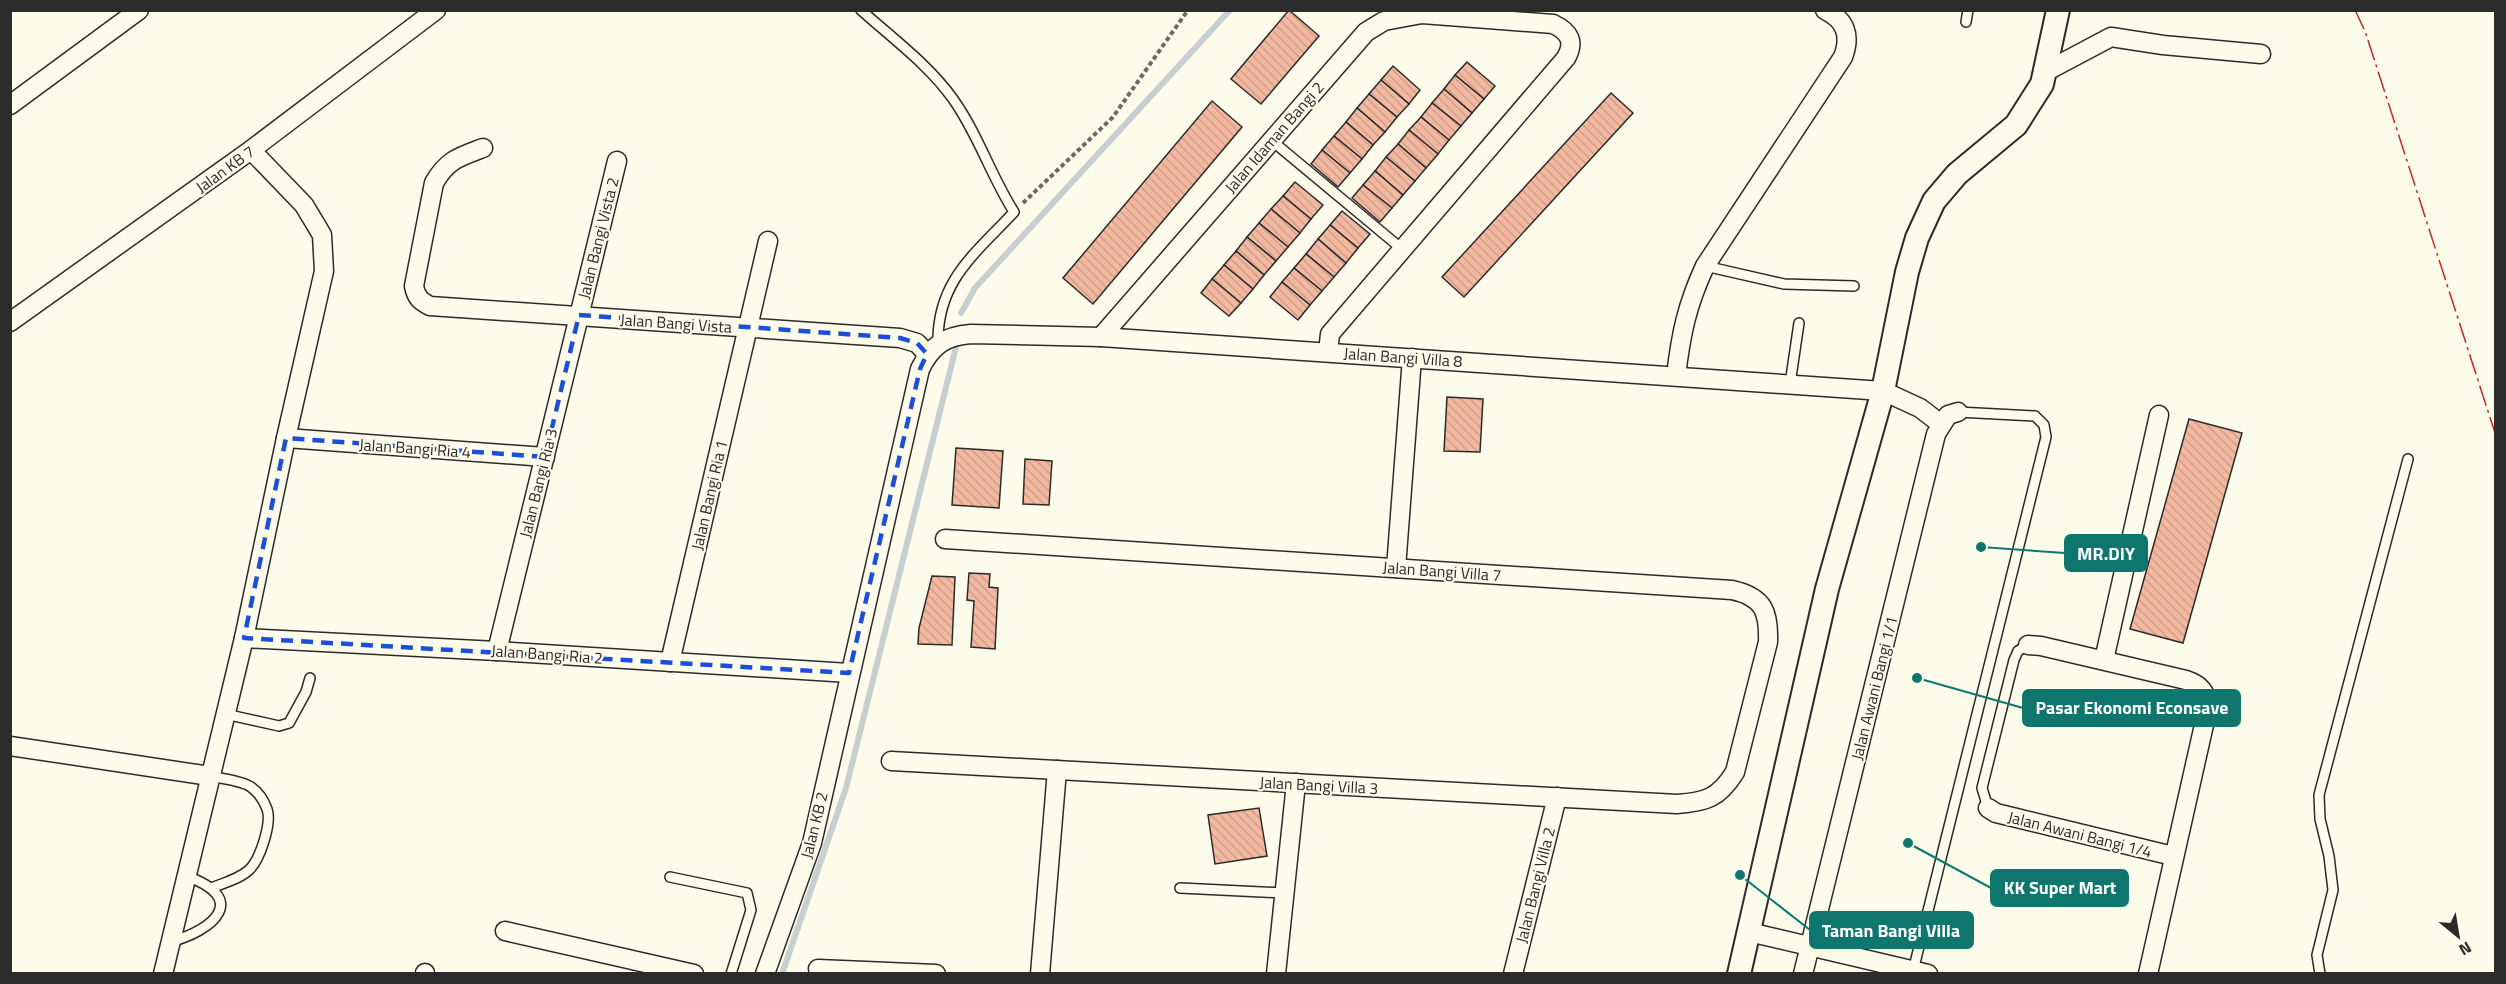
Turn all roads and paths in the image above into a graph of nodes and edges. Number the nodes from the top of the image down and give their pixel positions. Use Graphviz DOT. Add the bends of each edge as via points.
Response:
graph roads {
  1 [pos="139,10"];
  2 [pos="436,10"];
  3 [pos="861,10"];
  4 [pos="1188,10"];
  5 [pos="1826,10"];
  6 [pos="1968,10"];
  7 [pos="2058,10"];
  8 [pos="1966,22"];
  9 [pos="2261,54"];
  10 [pos="2045,72"];
  11 [pos="10,105"];
  12 [pos="1271,140"];
  13 [pos="483,148"];
  14 [pos="251,150"];
  15 [pos="616,162"];
  16 [pos="1014,212"];
  17 [pos="768,241"];
  18 [pos="1402,249"];
  19 [pos="1705,266"];
  20 [pos="1854,286"];
  21 [pos="579,315"];
  22 [pos="10,322"];
  23 [pos="1799,323"];
  24 [pos="748,328"];
  25 [pos="1101,337"];
  26 [pos="933,348"];
  27 [pos="1328,352"];
  28 [pos="1412,358"];
  29 [pos="1676,376"];
  30 [pos="1790,384"];
  31 [pos="1883,391"];
  32 [pos="1958,412"];
  33 [pos="2160,415"];
  34 [pos="1941,424"];
  35 [pos="286,438"];
  36 [pos="545,457"];
  37 [pos="2408,459"];
  38 [pos="945,538"];
  39 [pos="1396,568"];
  40 [pos="244,638"];
  41 [pos="2028,645"];
  42 [pos="497,651"];
  43 [pos="2104,660"];
  44 [pos="670,662"];
  45 [pos="849,673"];
  46 [pos="310,678"];
  47 [pos="225,714"];
  48 [pos="10,746"];
  49 [pos="891,760"];
  50 [pos="1057,770"];
  51 [pos="1735,772"];
  52 [pos="210,776"];
  53 [pos="1296,783"];
  54 [pos="1557,797"];
  55 [pos="1988,808"];
  56 [pos="2173,856"];
  57 [pos="186,876"];
  58 [pos="670,877"];
  59 [pos="212,888"];
  60 [pos="1180,888"];
  61 [pos="1284,893"];
  62 [pos="505,931"];
  63 [pos="1749,932"];
  64 [pos="170,942"];
  65 [pos="1810,945"];
  66 [pos="818,969"];
  67 [pos="1918,972"];
  68 [pos="163,974"];
  69 [pos="694,974"];
  70 [pos="731,974"];
  71 [pos="765,974"];
  72 [pos="936,974"];
  73 [pos="1040,974"];
  74 [pos="1276,974"];
  75 [pos="1513,974"];
  76 [pos="1738,974"];
  77 [pos="1803,974"];
  78 [pos="2148,974"];
  79 [pos="2320,974"];
  1 -- 11 [label="street"];
  2 -- 14 [label="street, Jalan KB 7"];
  3 -- 16 [label="lane" via="952,98"];
  4 -- 16 [label="path" via="1113,117"];
  5 -- 19 [label="street" via="1836,16 1845,30 1848,44 1843,57"];
  6 -- 8 [label="lane"];
  7 -- 10 [label="street"];
  9 -- 10 [label="street" via="2111,37"];
  10 -- 31 [label="street" via="2042,84 2016,125 1957,174 1934,201 1910,261"];
  12 -- 18 [label="lane"];
  12 -- 18 [label="street, Jalan Idaman Bangi 2" via="1353,45 1384,21 1422,14 1553,24 1563,29 1571,39 1566,58"];
  12 -- 25 [label="street, Jalan Idaman Bangi 2"];
  13 -- 21 [label="street, Jalan Bangi Vista" via="451,160 434,183 414,286 416,295 430,306"];
  14 -- 22 [label="street, Jalan KB 7"];
  14 -- 35 [label="street" via="304,205 322,236 324,271"];
  15 -- 21 [label="street, Jalan Bangi Vista 2"];
  16 -- 26 [label="lane" via="957,273 945,297"];
  17 -- 24 [label="street, Jalan Bangi Ria 1"];
  18 -- 27 [label="street" via="1330,334"];
  19 -- 20 [label="lane" via="1784,284"];
  19 -- 29 [label="street" via="1681,329"];
  21 -- 24 [label="street, Jalan Bangi Vista"];
  21 -- 36 [label="street, Jalan Bangi Ria 3"];
  23 -- 30 [label="lane"];
  24 -- 26 [label="street, Jalan Bangi Vista" via="900,338"];
  24 -- 44 [label="street, Jalan Bangi Ria 1"];
  25 -- 26 [label="street, Jalan Bangi Villa 8" via="971,334 954,336"];
  25 -- 27 [label="street, Jalan Bangi Villa 8"];
  26 -- 45 [label="street, Jalan KB 2" via="920,369"];
  27 -- 28 [label="street, Jalan Bangi Villa 8"];
  28 -- 29 [label="street, Jalan Bangi Villa 8"];
  28 -- 39 [label="street"];
  29 -- 30 [label="street, Jalan Bangi Villa 8"];
  30 -- 31 [label="street, Jalan Bangi Villa 8"];
  31 -- 34 [label="street" via="1920,408"];
  31 -- 63 [label="street" via="1827,589"];
  32 -- 34 [label="street" via="1948,415"];
  32 -- 67 [label="lane" via="2035,416 2044,425 2046,436"];
  33 -- 43 [label="street"];
  34 -- 65 [label="street, Jalan Awani Bangi 1/1"];
  35 -- 36 [label="street, Jalan Bangi Ria 4"];
  35 -- 40 [label="street"];
  36 -- 42 [label="street, Jalan Bangi Ria 3"];
  37 -- 79 [label="lane" via="2319,795 2333,890 2317,955"];
  38 -- 39 [label="street, Jalan Bangi Villa 7"];
  39 -- 51 [label="street, Jalan Bangi Villa 7" via="1748,593 1761,603 1769,621 1768,642"];
  40 -- 42 [label="street, Jalan Bangi Ria 2"];
  40 -- 47 [label="street"];
  41 -- 43 [label="street"];
  41 -- 55 [label="lane" via="2018,651 2014,660 1982,788"];
  42 -- 44 [label="street, Jalan Bangi Ria 2"];
  43 -- 56 [label="street" via="2186,680 2202,689 2208,707"];
  44 -- 45 [label="street, Jalan Bangi Ria 2"];
  45 -- 71 [label="street, Jalan KB 2" via="812,843"];
  46 -- 47 [label="lane" via="289,723 279,726"];
  47 -- 52 [label="street"];
  48 -- 52 [label="street"];
  49 -- 50 [label="street, Jalan Bangi Villa 3"];
  50 -- 53 [label="street, Jalan Bangi Villa 3"];
  50 -- 73 [label="street"];
  51 -- 54 [label="street, Jalan Bangi Villa 3" via="1726,787 1711,798 1696,802"];
  52 -- 57 [label="street"];
  52 -- 59 [label="lane" via="249,786 268,811 267,830 250,869"];
  53 -- 54 [label="street, Jalan Bangi Villa 3"];
  53 -- 61 [label="street"];
  54 -- 75 [label="street, Jalan Bangi Villa 2"];
  55 -- 56 [label="street, Jalan Awani Bangi 1/4" via="1995,813"];
  56 -- 78 [label="street"];
  57 -- 59 [label="lane"];
  57 -- 64 [label="street"];
  58 -- 70 [label="lane" via="747,893 751,910"];
  59 -- 64 [label="lane" via="220,910 214,921 203,930"];
  60 -- 61 [label="lane"];
  61 -- 74 [label="street"];
  62 -- 69 [label="street"];
  63 -- 65 [label="street"];
  63 -- 76 [label="street"];
  64 -- 68 [label="street"];
  65 -- 67 [label="street"];
  65 -- 77 [label="street, Jalan Awani Bangi 1/1"];
  66 -- 72 [label="street"];
}
